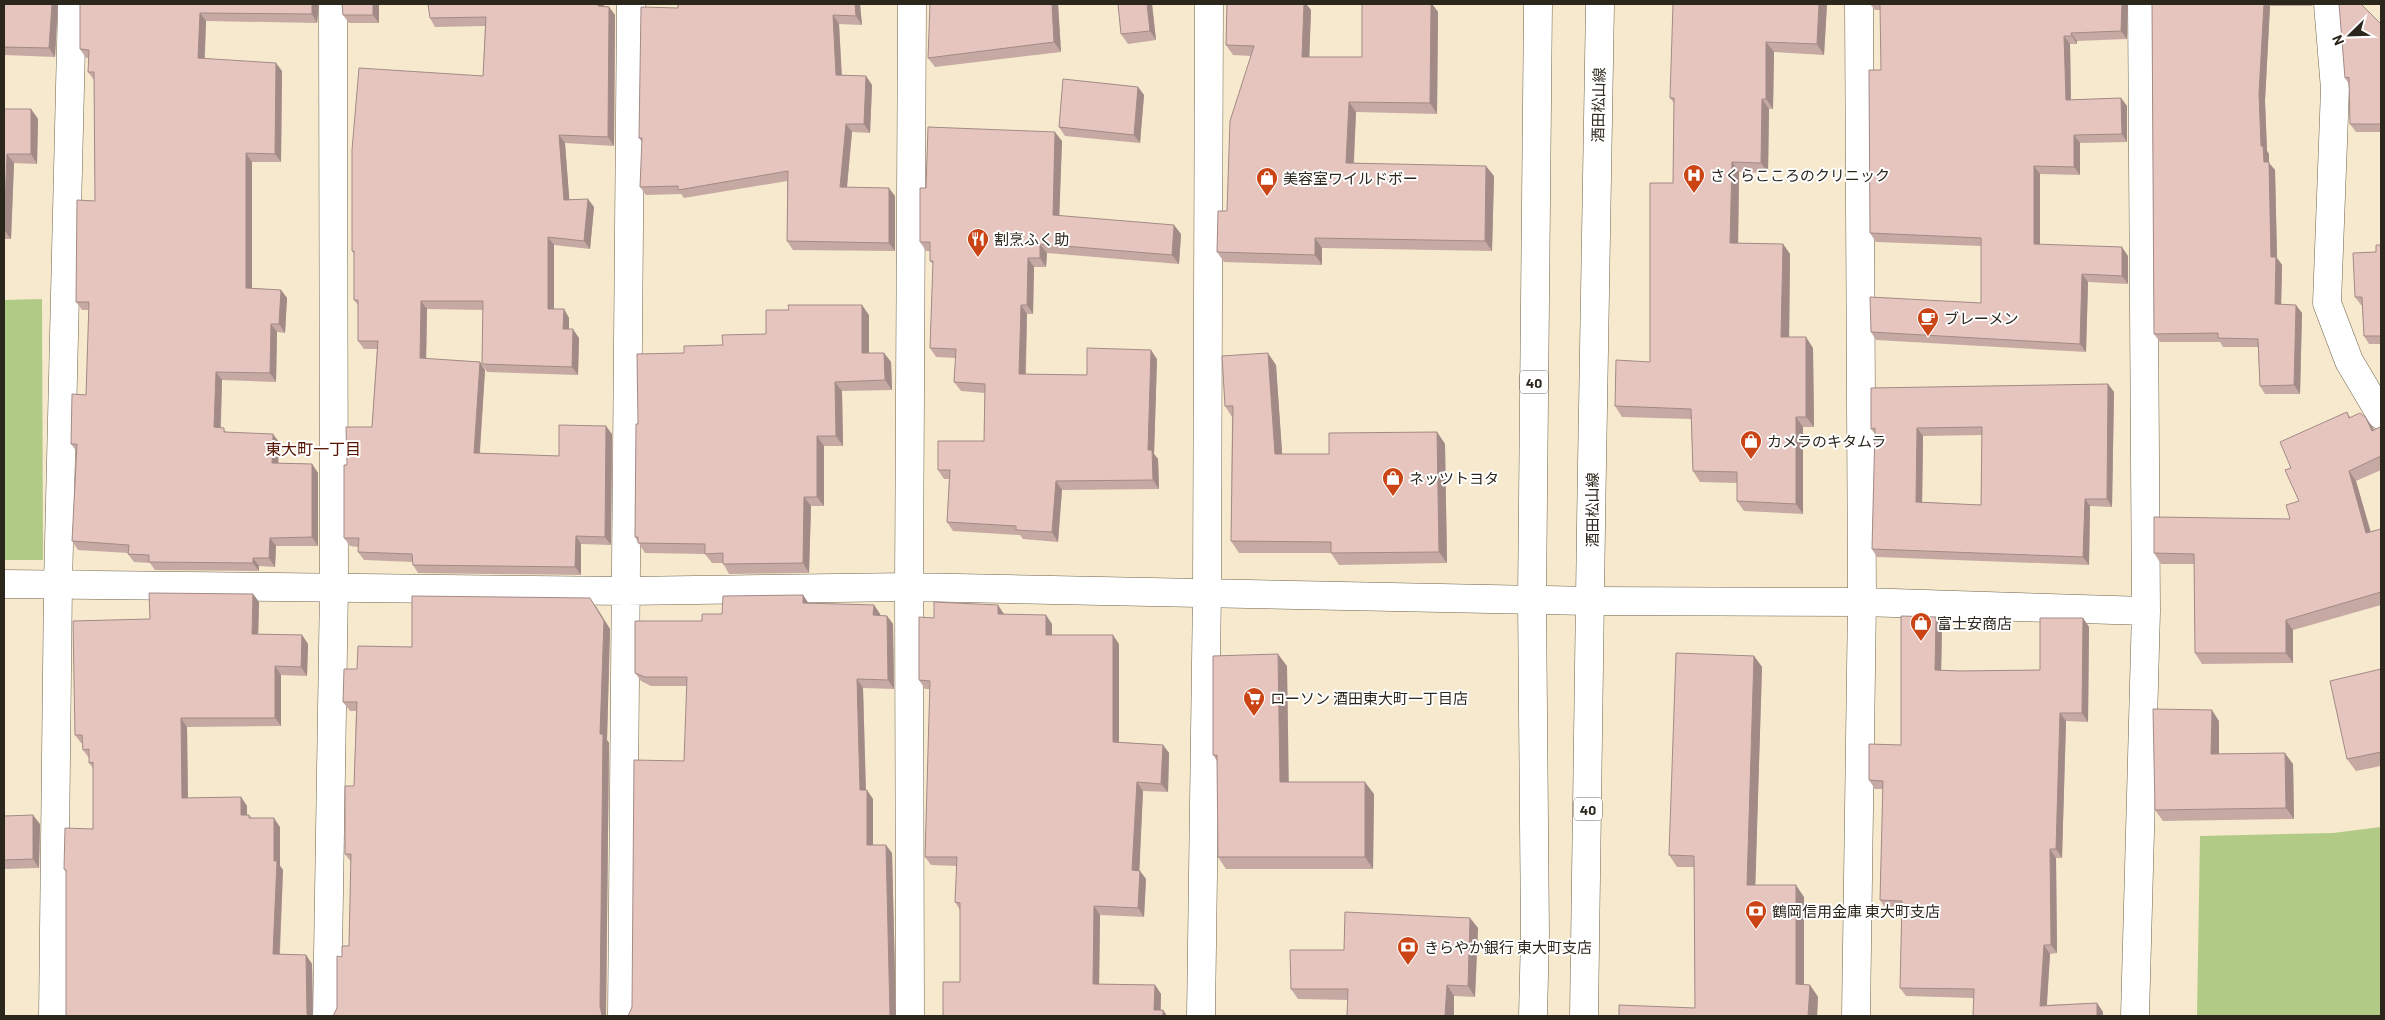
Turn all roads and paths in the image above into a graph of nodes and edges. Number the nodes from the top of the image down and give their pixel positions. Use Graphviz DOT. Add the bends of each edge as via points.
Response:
graph roads {
  1 [pos="72,4"];
  2 [pos="333,4"];
  3 [pos="631,4"];
  4 [pos="912,4"];
  5 [pos="1209,4"];
  6 [pos="1538,4"];
  7 [pos="1600,4"];
  8 [pos="1859,4"];
  9 [pos="2142,4"];
  10 [pos="2328,4"];
  11 [pos="2381,414"];
  12 [pos="4,584"];
  13 [pos="58,585"];
  14 [pos="909,586"];
  15 [pos="334,587"];
  16 [pos="626,591"];
  17 [pos="1207,592"];
  18 [pos="1532,600"];
  19 [pos="1591,601"];
  20 [pos="1862,602"];
  21 [pos="2146,611"];
  22 [pos="53,1016"];
  23 [pos="327,1016"];
  24 [pos="622,1016"];
  25 [pos="910,1016"];
  26 [pos="1201,1016"];
  27 [pos="1533,1016"];
  28 [pos="1584,1016"];
  29 [pos="1856,1016"];
  30 [pos="2136,1016"];
  1 -- 13 [label="street"];
  2 -- 15 [label="street"];
  3 -- 16 [label="street"];
  4 -- 14 [label="street"];
  5 -- 17 [label="street"];
  6 -- 18 [label="street, 40"];
  7 -- 19 [label="street, 酒田松山線 / 40"];
  8 -- 20 [label="street"];
  9 -- 21 [label="street"];
  10 -- 11 [label="street" via="2335,89 2327,303 2349,362"];
  12 -- 13 [label="street"];
  13 -- 15 [label="street"];
  13 -- 22 [label="street"];
  14 -- 16 [label="street"];
  14 -- 17 [label="street"];
  14 -- 25 [label="street"];
  15 -- 16 [label="street"];
  15 -- 23 [label="street"];
  16 -- 24 [label="street"];
  17 -- 18 [label="street"];
  17 -- 26 [label="street"];
  18 -- 19 [label="street"];
  18 -- 27 [label="street, 40"];
  19 -- 20 [label="street"];
  19 -- 28 [label="street, 酒田松山線 / 40"];
  20 -- 21 [label="street"];
  20 -- 29 [label="street"];
  21 -- 30 [label="street"];
}
